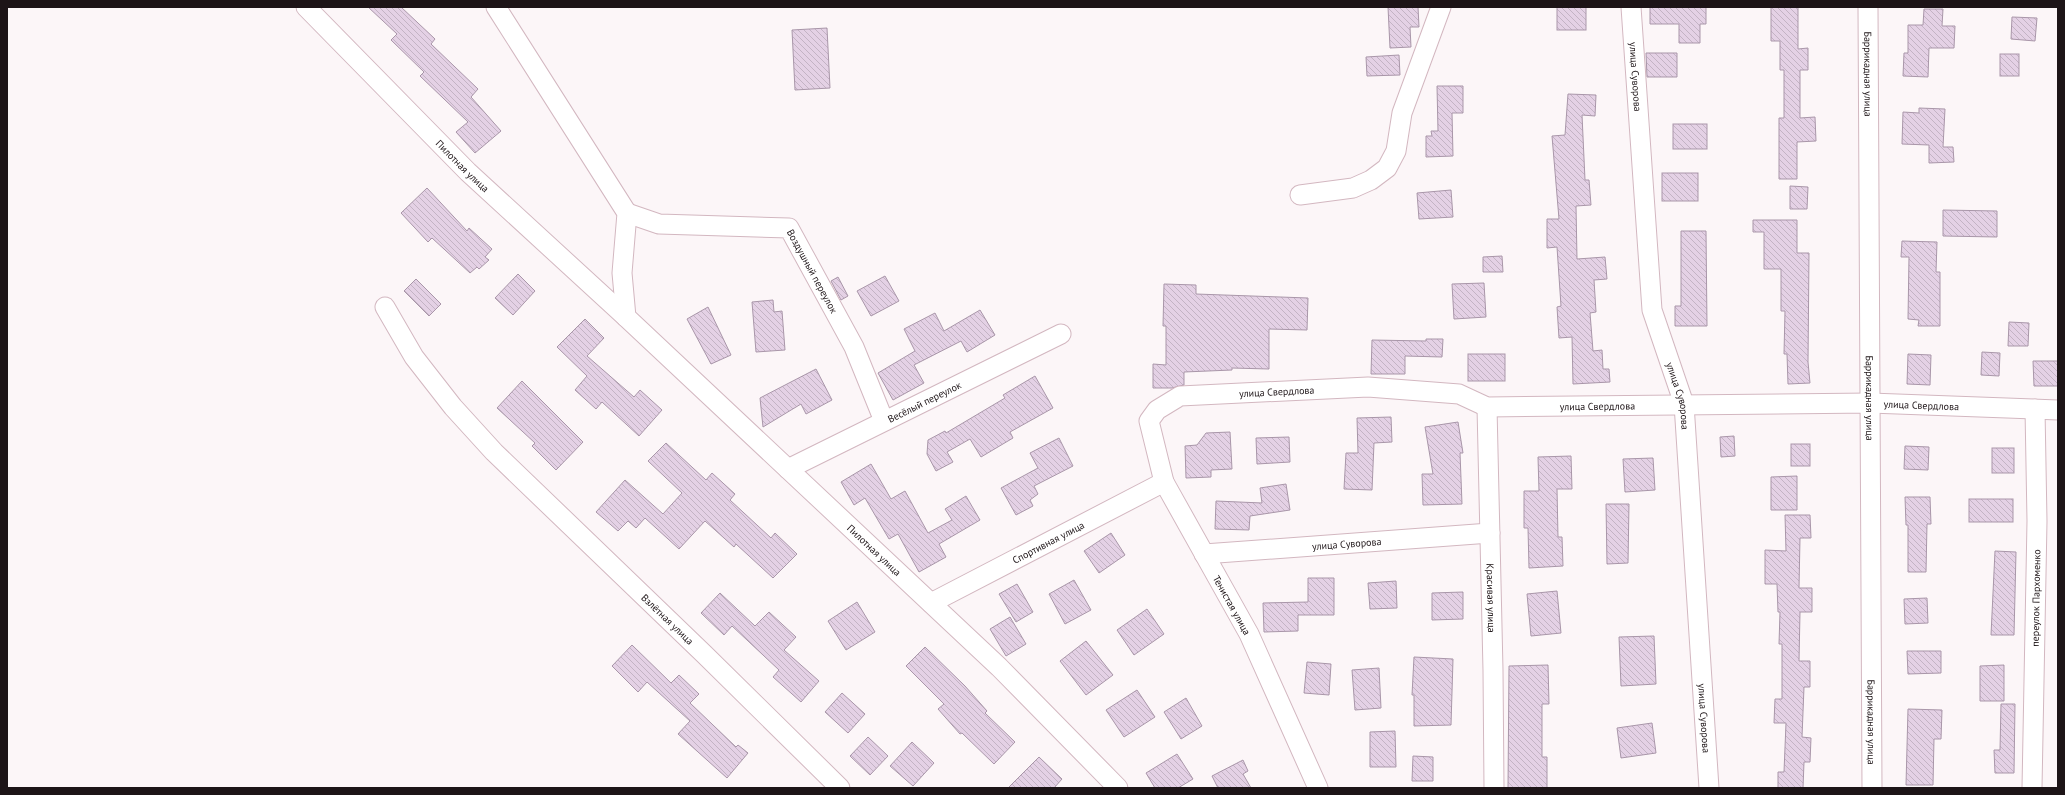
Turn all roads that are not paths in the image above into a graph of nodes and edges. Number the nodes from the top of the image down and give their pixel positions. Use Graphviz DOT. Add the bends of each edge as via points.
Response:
graph roads {
  1 [pos="306,7"];
  2 [pos="496,7"];
  3 [pos="1441,7"];
  4 [pos="1632,7"];
  5 [pos="1868,7"];
  6 [pos="1300,196"];
  7 [pos="627,213"];
  8 [pos="385,307"];
  9 [pos="626,317"];
  10 [pos="1061,334"];
  11 [pos="1870,403"];
  12 [pos="1684,404"];
  13 [pos="1487,407"];
  14 [pos="2035,409"];
  15 [pos="2058,410"];
  16 [pos="884,421"];
  17 [pos="1149,421"];
  18 [pos="788,469"];
  19 [pos="1164,482"];
  20 [pos="1490,533"];
  21 [pos="1204,554"];
  22 [pos="931,603"];
  23 [pos="840,788"];
  24 [pos="1118,788"];
  25 [pos="1318,788"];
  26 [pos="1494,788"];
  27 [pos="1709,788"];
  28 [pos="1872,788"];
  29 [pos="2032,788"];
  1 -- 9 [label="street, Пилотная улица" via="468,172"];
  2 -- 7 [label="street"];
  3 -- 6 [label="street" via="1402,113 1396,151 1387,168 1371,180 1353,188"];
  4 -- 12 [label="street, улица Суворова" via="1652,310"];
  5 -- 11 [label="street, Баррикадная улица"];
  7 -- 9 [label="street" via="622,273"];
  7 -- 16 [label="street, Воздушный переулок" via="658,224 789,228 854,347"];
  8 -- 23 [label="street, Взлётная улица" via="414,357 453,407 494,452"];
  9 -- 18 [label="street, Пилотная улица"];
  10 -- 16 [label="street, Весёлый переулок"];
  11 -- 12 [label="street, улица Свердлова"];
  11 -- 14 [label="street, улица Свердлова"];
  11 -- 28 [label="street, Баррикадная улица"];
  12 -- 13 [label="street, улица Свердлова"];
  12 -- 27 [label="street, улица Суворова"];
  13 -- 17 [label="street, улица Свердлова" via="1459,394 1361,388 1180,396 1157,410"];
  13 -- 20 [label="street, Красивая улица"];
  14 -- 15 [label="street, улица Свердлова"];
  14 -- 29 [label="street, переулок Пархоменко" via="2037,521"];
  16 -- 18 [label="street, Весёлый переулок"];
  17 -- 19 [label="street, Тенистая улица"];
  18 -- 22 [label="street, Пилотная улица"];
  19 -- 21 [label="street, Тенистая улица"];
  19 -- 22 [label="street, Спортивная улица"];
  20 -- 21 [label="street, улица Суворова"];
  20 -- 26 [label="street, Красивая улица"];
  21 -- 25 [label="street, Тенистая улица" via="1249,634"];
  22 -- 24 [label="street, Пилотная улица" via="999,667"];
}
